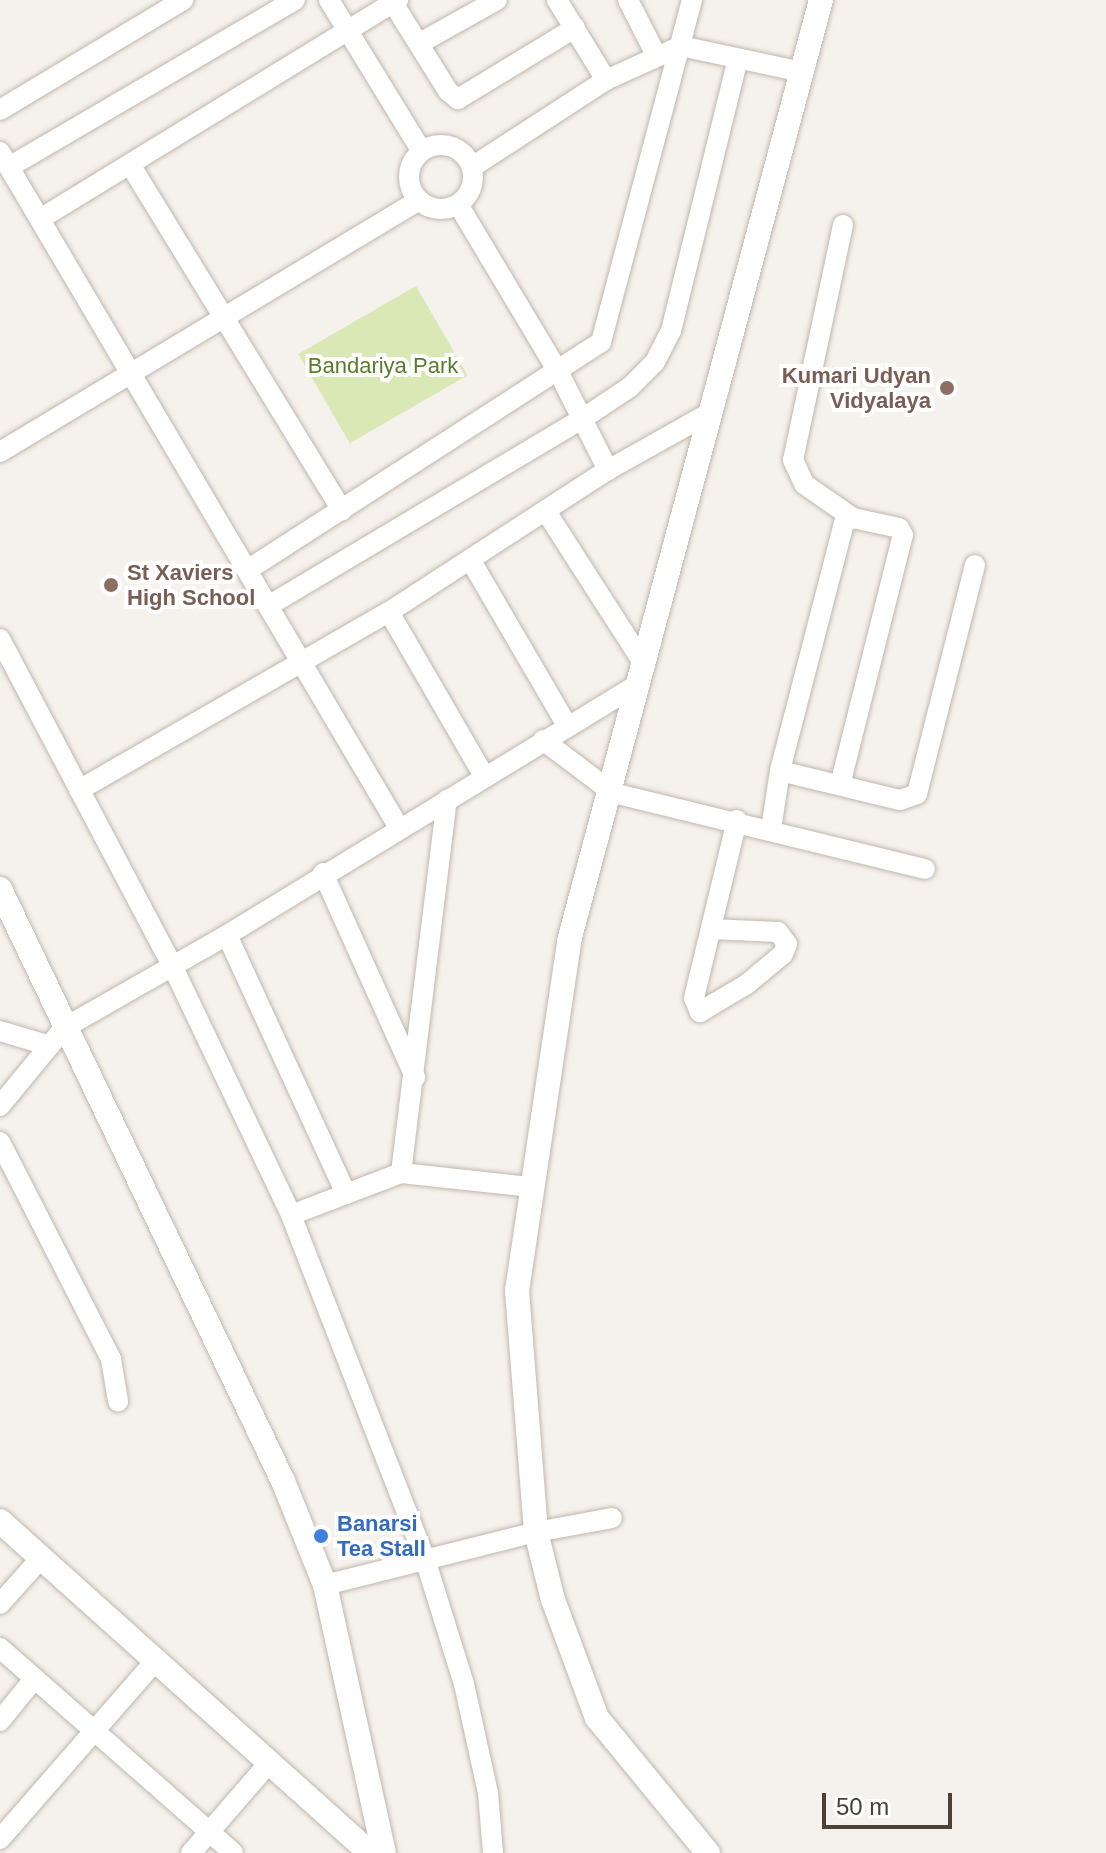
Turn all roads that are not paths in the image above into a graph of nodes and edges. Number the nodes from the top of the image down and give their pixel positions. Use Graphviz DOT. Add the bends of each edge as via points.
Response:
graph roads {
  1 [pos="183,0"];
  2 [pos="295,0"];
  3 [pos="329,0"];
  4 [pos="497,0"];
  5 [pos="557,0"];
  6 [pos="628,0"];
  7 [pos="692,0"];
  8 [pos="821,0"];
  9 [pos="396,2"];
  10 [pos="575,28"];
  11 [pos="347,34"];
  12 [pos="420,43"];
  13 [pos="681,46"];
  14 [pos="656,55"];
  15 [pos="738,59"];
  16 [pos="798,71"];
  17 [pos="606,80"];
  18 [pos="0,110"];
  19 [pos="421,150"];
  20 [pos="5,160"];
  21 [pos="131,166"];
  22 [pos="472,167"];
  23 [pos="417,201"];
  24 [pos="459,206"];
  25 [pos="40,219"];
  26 [pos="843,225"];
  27 [pos="225,316"];
  28 [pos="559,373"];
  29 [pos="128,376"];
  30 [pos="706,415"];
  31 [pos="582,419"];
  32 [pos="0,452"];
  33 [pos="608,470"];
  34 [pos="342,510"];
  35 [pos="547,513"];
  36 [pos="853,518"];
  37 [pos="471,561"];
  38 [pos="975,565"];
  39 [pos="249,569"];
  40 [pos="268,606"];
  41 [pos="389,612"];
  42 [pos="0,639"];
  43 [pos="297,661"];
  44 [pos="642,674"];
  45 [pos="567,725"];
  46 [pos="543,740"];
  47 [pos="780,771"];
  48 [pos="484,776"];
  49 [pos="840,785"];
  50 [pos="79,790"];
  51 [pos="613,793"];
  52 [pos="447,800"];
  53 [pos="737,820"];
  54 [pos="398,826"];
  55 [pos="771,829"];
  56 [pos="925,869"];
  57 [pos="323,873"];
  58 [pos="0,889"];
  59 [pos="711,929"];
  60 [pos="227,935"];
  61 [pos="171,963"];
  62 [pos="0,1031"];
  63 [pos="57,1037"];
  64 [pos="415,1077"];
  65 [pos="0,1106"];
  66 [pos="0,1142"];
  67 [pos="401,1173"];
  68 [pos="529,1187"];
  69 [pos="346,1194"];
  70 [pos="291,1215"];
  71 [pos="118,1401"];
  72 [pos="612,1518"];
  73 [pos="0,1521"];
  74 [pos="536,1532"];
  75 [pos="41,1558"];
  76 [pos="425,1559"];
  77 [pos="325,1585"];
  78 [pos="0,1604"];
  79 [pos="0,1648"];
  80 [pos="157,1659"];
  81 [pos="35,1678"];
  82 [pos="0,1721"];
  83 [pos="96,1731"];
  84 [pos="269,1763"];
  85 [pos="209,1833"];
  86 [pos="0,1839"];
  87 [pos="191,1853"];
  88 [pos="233,1853"];
  89 [pos="370,1853"];
  90 [pos="384,1853"];
  91 [pos="493,1853"];
  92 [pos="708,1853"];
  1 -- 18 [label="street"];
  2 -- 20 [label="street"];
  3 -- 11 [label="street"];
  4 -- 12 [label="street"];
  5 -- 10 [label="street"];
  6 -- 14 [label="street"];
  7 -- 13 [label="street"];
  8 -- 16 [label="street"];
  9 -- 11 [label="street"];
  9 -- 12 [label="street"];
  10 -- 12 [label="street" via="458,99"];
  10 -- 17 [label="street"];
  11 -- 19 [label="street"];
  11 -- 21 [label="street"];
  13 -- 14 [label="street"];
  13 -- 15 [label="street"];
  13 -- 28 [label="street" via="609,325 601,342"];
  14 -- 17 [label="street"];
  15 -- 16 [label="street"];
  15 -- 31 [label="street" via="671,331 644,374"];
  16 -- 30 [label="street"];
  17 -- 22 [label="street"];
  19 -- 22 [label="street" via="451,146"];
  19 -- 23 [label="street" via="409,165 408,184"];
  20 -- 25 [label="street"];
  21 -- 25 [label="street"];
  21 -- 27 [label="street"];
  22 -- 24 [label="street" via="469,195"];
  23 -- 24 [label="street" via="437,211"];
  23 -- 27 [label="street"];
  24 -- 28 [label="street"];
  25 -- 29 [label="street"];
  26 -- 36 [label="street" via="793,460 804,484"];
  27 -- 29 [label="street"];
  27 -- 34 [label="street"];
  28 -- 31 [label="street"];
  28 -- 34 [label="street"];
  29 -- 32 [label="street"];
  29 -- 39 [label="street"];
  30 -- 33 [label="street"];
  30 -- 44 [label="street"];
  31 -- 33 [label="street"];
  31 -- 40 [label="street"];
  33 -- 35 [label="street"];
  34 -- 39 [label="street"];
  35 -- 37 [label="street"];
  35 -- 44 [label="street"];
  36 -- 47 [label="street" via="844,523 840,535"];
  36 -- 49 [label="street" via="899,528 903,546"];
  37 -- 41 [label="street"];
  37 -- 45 [label="street"];
  38 -- 49 [label="street" via="917,794 906,801"];
  39 -- 40 [label="street"];
  40 -- 43 [label="street"];
  41 -- 43 [label="street"];
  41 -- 48 [label="street"];
  42 -- 50 [label="street"];
  43 -- 50 [label="street"];
  43 -- 54 [label="street"];
  44 -- 45 [label="street"];
  44 -- 51 [label="street"];
  45 -- 46 [label="street"];
  46 -- 48 [label="street"];
  46 -- 51 [label="street"];
  47 -- 49 [label="street"];
  47 -- 55 [label="street"];
  48 -- 52 [label="street"];
  50 -- 61 [label="street"];
  51 -- 53 [label="street"];
  51 -- 68 [label="street" via="569,941"];
  52 -- 54 [label="street"];
  52 -- 64 [label="street"];
  53 -- 55 [label="street"];
  53 -- 59 [label="street"];
  54 -- 57 [label="street"];
  55 -- 56 [label="street"];
  57 -- 60 [label="street"];
  57 -- 64 [label="street"];
  58 -- 63 [label="street"];
  59 -- 59 [label="street" via="694,998 700,1012 747,984 783,954 787,944 778,932"];
  60 -- 61 [label="street"];
  60 -- 69 [label="street"];
  61 -- 63 [label="street"];
  61 -- 70 [label="street"];
  62 -- 63 [label="street"];
  63 -- 65 [label="street"];
  63 -- 77 [label="street" via="283,1481"];
  64 -- 67 [label="street"];
  66 -- 71 [label="street" via="111,1359"];
  67 -- 68 [label="street"];
  67 -- 69 [label="street"];
  68 -- 74 [label="street" via="517,1291"];
  69 -- 70 [label="street"];
  70 -- 76 [label="street"];
  72 -- 74 [label="street"];
  73 -- 75 [label="street"];
  74 -- 76 [label="street"];
  74 -- 92 [label="street" via="553,1600 597,1718"];
  75 -- 78 [label="street"];
  75 -- 80 [label="street"];
  76 -- 77 [label="street"];
  76 -- 91 [label="street" via="464,1684 488,1793"];
  77 -- 90 [label="street"];
  79 -- 81 [label="street"];
  80 -- 83 [label="street"];
  80 -- 84 [label="street"];
  81 -- 82 [label="street"];
  81 -- 83 [label="street"];
  83 -- 85 [label="street"];
  83 -- 86 [label="street"];
  84 -- 85 [label="street"];
  84 -- 89 [label="street"];
  85 -- 87 [label="street"];
  85 -- 88 [label="street"];
}
